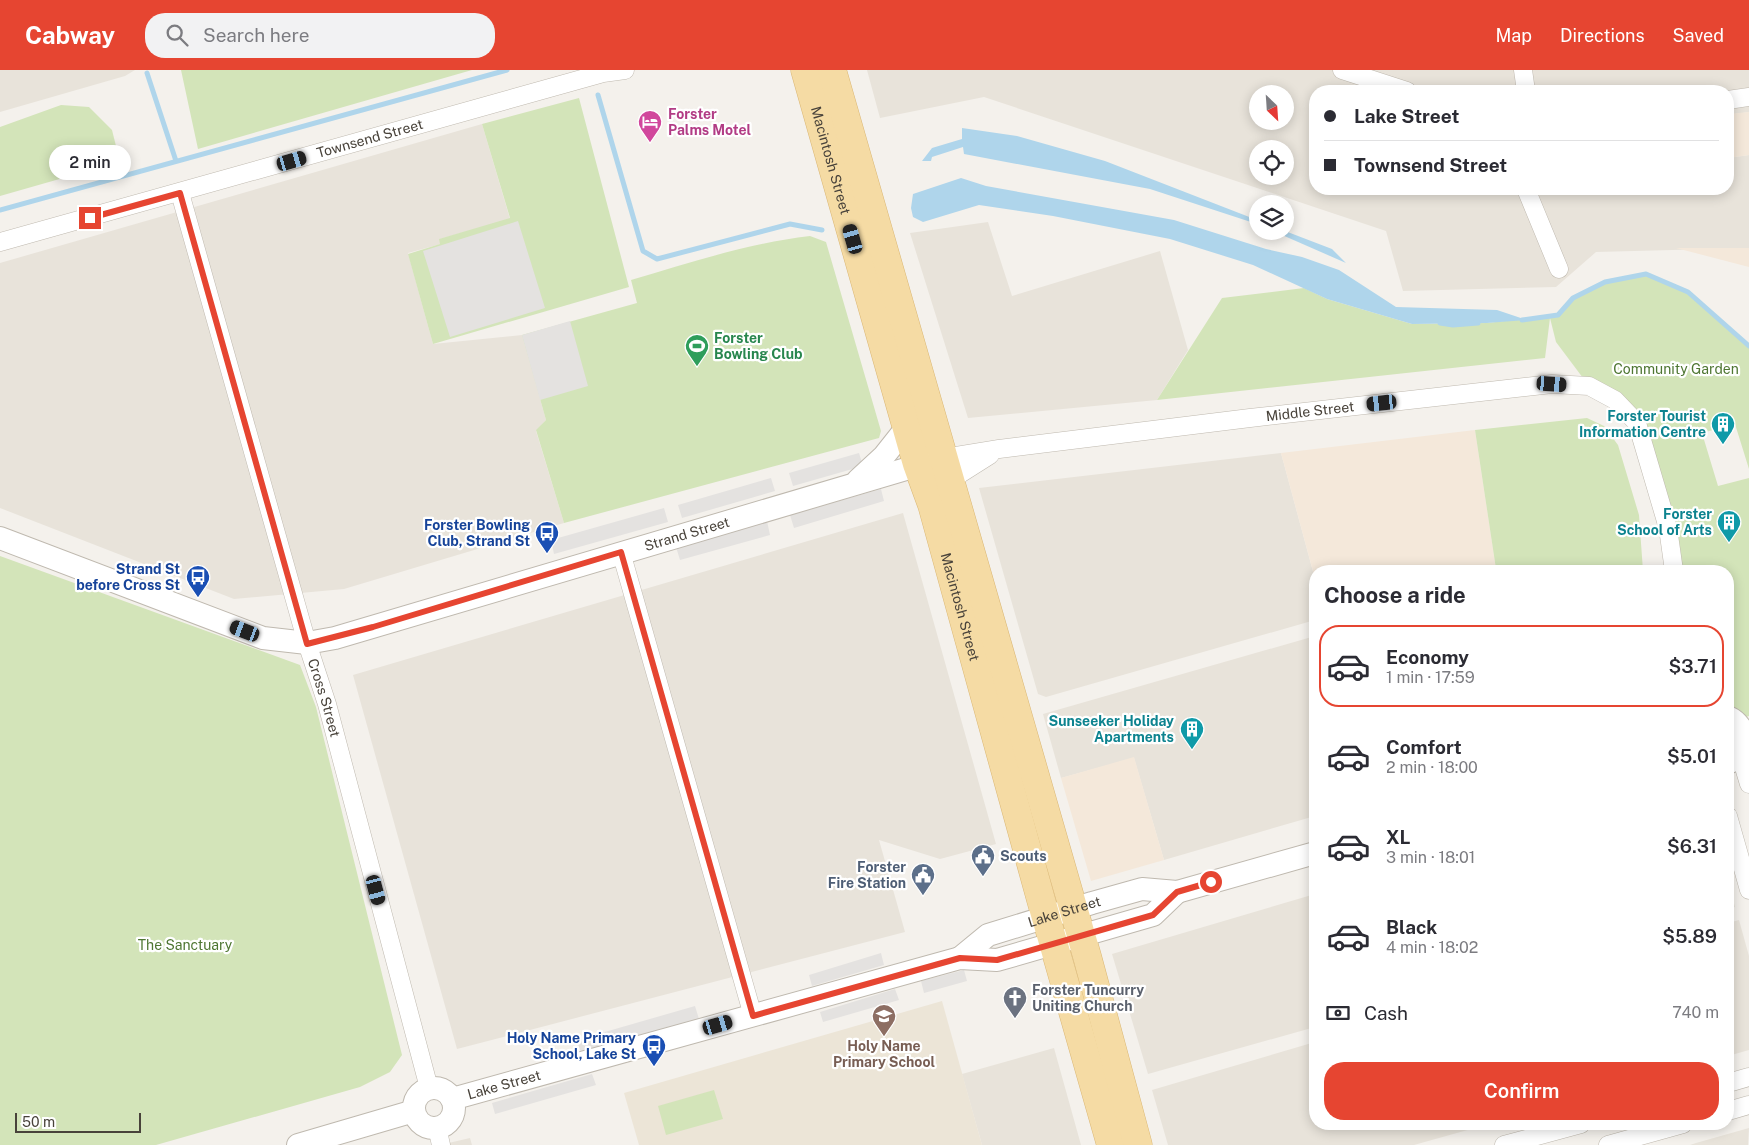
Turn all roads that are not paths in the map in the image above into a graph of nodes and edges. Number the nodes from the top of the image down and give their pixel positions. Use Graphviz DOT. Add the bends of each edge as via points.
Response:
graph roads {
  1 [pos="625,70"];
  2 [pos="805,70"];
  3 [pos="832,70"];
  4 [pos="1342,70"];
  5 [pos="1523,70"];
  6 [pos="1388,85"];
  7 [pos="1525,85"];
  8 [pos="1749,97"];
  9 [pos="1734,99"];
  10 [pos="180,193"];
  11 [pos="1528,195"];
  12 [pos="0,242"];
  13 [pos="1559,269"];
  14 [pos="907,428"];
  15 [pos="998,449"];
  16 [pos="917,464"];
  17 [pos="948,471"];
  18 [pos="856,483"];
  19 [pos="0,538"];
  20 [pos="621,552"];
  21 [pos="1673,565"];
  22 [pos="307,644"];
  23 [pos="1737,718"];
  24 [pos="1740,752"];
  25 [pos="1749,784"];
  26 [pos="1734,837"];
  27 [pos="1309,855"];
  28 [pos="1749,890"];
  29 [pos="1177,892"];
  30 [pos="1073,909"];
  31 [pos="1046,917"];
  32 [pos="1081,936"];
  33 [pos="1054,944"];
  34 [pos="960,958"];
  35 [pos="753,1016"];
  36 [pos="1749,1077"];
  37 [pos="1734,1081"];
  38 [pos="429,1088"];
  39 [pos="452,1099"];
  40 [pos="1749,1105"];
  41 [pos="1734,1109"];
  42 [pos="414,1111"];
  43 [pos="1559,1130"];
  44 [pos="1662,1130"];
  45 [pos="439,1136"];
  46 [pos="298,1145"];
  47 [pos="1112,1145"];
  48 [pos="1138,1145"];
  49 [pos="1504,1145"];
  50 [pos="1608,1145"];
  1 -- 10 [label="street, Townsend Street" via="604,73"];
  2 -- 14 [label="main road, Macintosh Street"];
  3 -- 17 [label="main road, Macintosh Street"];
  4 -- 6 [label="street"];
  5 -- 7 [label="street"];
  8 -- 9 [label="street"];
  10 -- 12 [label="street, Townsend Street"];
  10 -- 22 [label="street, Cross Street"];
  11 -- 13 [label="street"];
  14 -- 16 [label="main road, Macintosh Street"];
  14 -- 18 [label="street"];
  15 -- 17 [label="street, Middle Street"];
  15 -- 17 [label="street, Middle Street" via="960,474"];
  15 -- 21 [label="street, Middle Street" via="1552,384 1589,386 1615,400 1637,423 1668,528"];
  16 -- 17 [label="street, Middle Street"];
  16 -- 18 [label="street, Strand Street"];
  16 -- 31 [label="main road, Macintosh Street" via="932,506"];
  17 -- 30 [label="main road, Macintosh Street"];
  18 -- 20 [label="street, Strand Street"];
  19 -- 22 [label="street, Strand Street" via="263,638"];
  20 -- 22 [label="street, Strand Street"];
  20 -- 35 [label="street"];
  22 -- 38 [label="street, Cross Street" via="327,704"];
  23 -- 24 [label="street" via="1743,732"];
  24 -- 25 [label="street"];
  26 -- 28 [label="street"];
  27 -- 29 [label="street, Lake Street"];
  29 -- 30 [label="street, Lake Street" via="1142,889"];
  29 -- 32 [label="street, Lake Street" via="1153,915"];
  30 -- 31 [label="street, Lake Street"];
  30 -- 32 [label="main road, Macintosh Street"];
  31 -- 33 [label="main road, Macintosh Street"];
  31 -- 34 [label="street, Lake Street" via="988,935"];
  32 -- 33 [label="street, Lake Street"];
  32 -- 48 [label="main road, Macintosh Street"];
  33 -- 34 [label="street, Lake Street" via="997,960"];
  33 -- 47 [label="main road, Macintosh Street"];
  34 -- 35 [label="street, Lake Street"];
  35 -- 39 [label="street, Lake Street"];
  36 -- 37 [label="street"];
  38 -- 39 [label="street" via="442,1090"];
  38 -- 42 [label="street" via="419,1094"];
  39 -- 45 [label="street" via="452,1117"];
  40 -- 41 [label="street"];
  42 -- 45 [label="street" via="420,1122"];
  42 -- 46 [label="street"];
  43 -- 49 [label="street"];
  44 -- 50 [label="street"];
}
